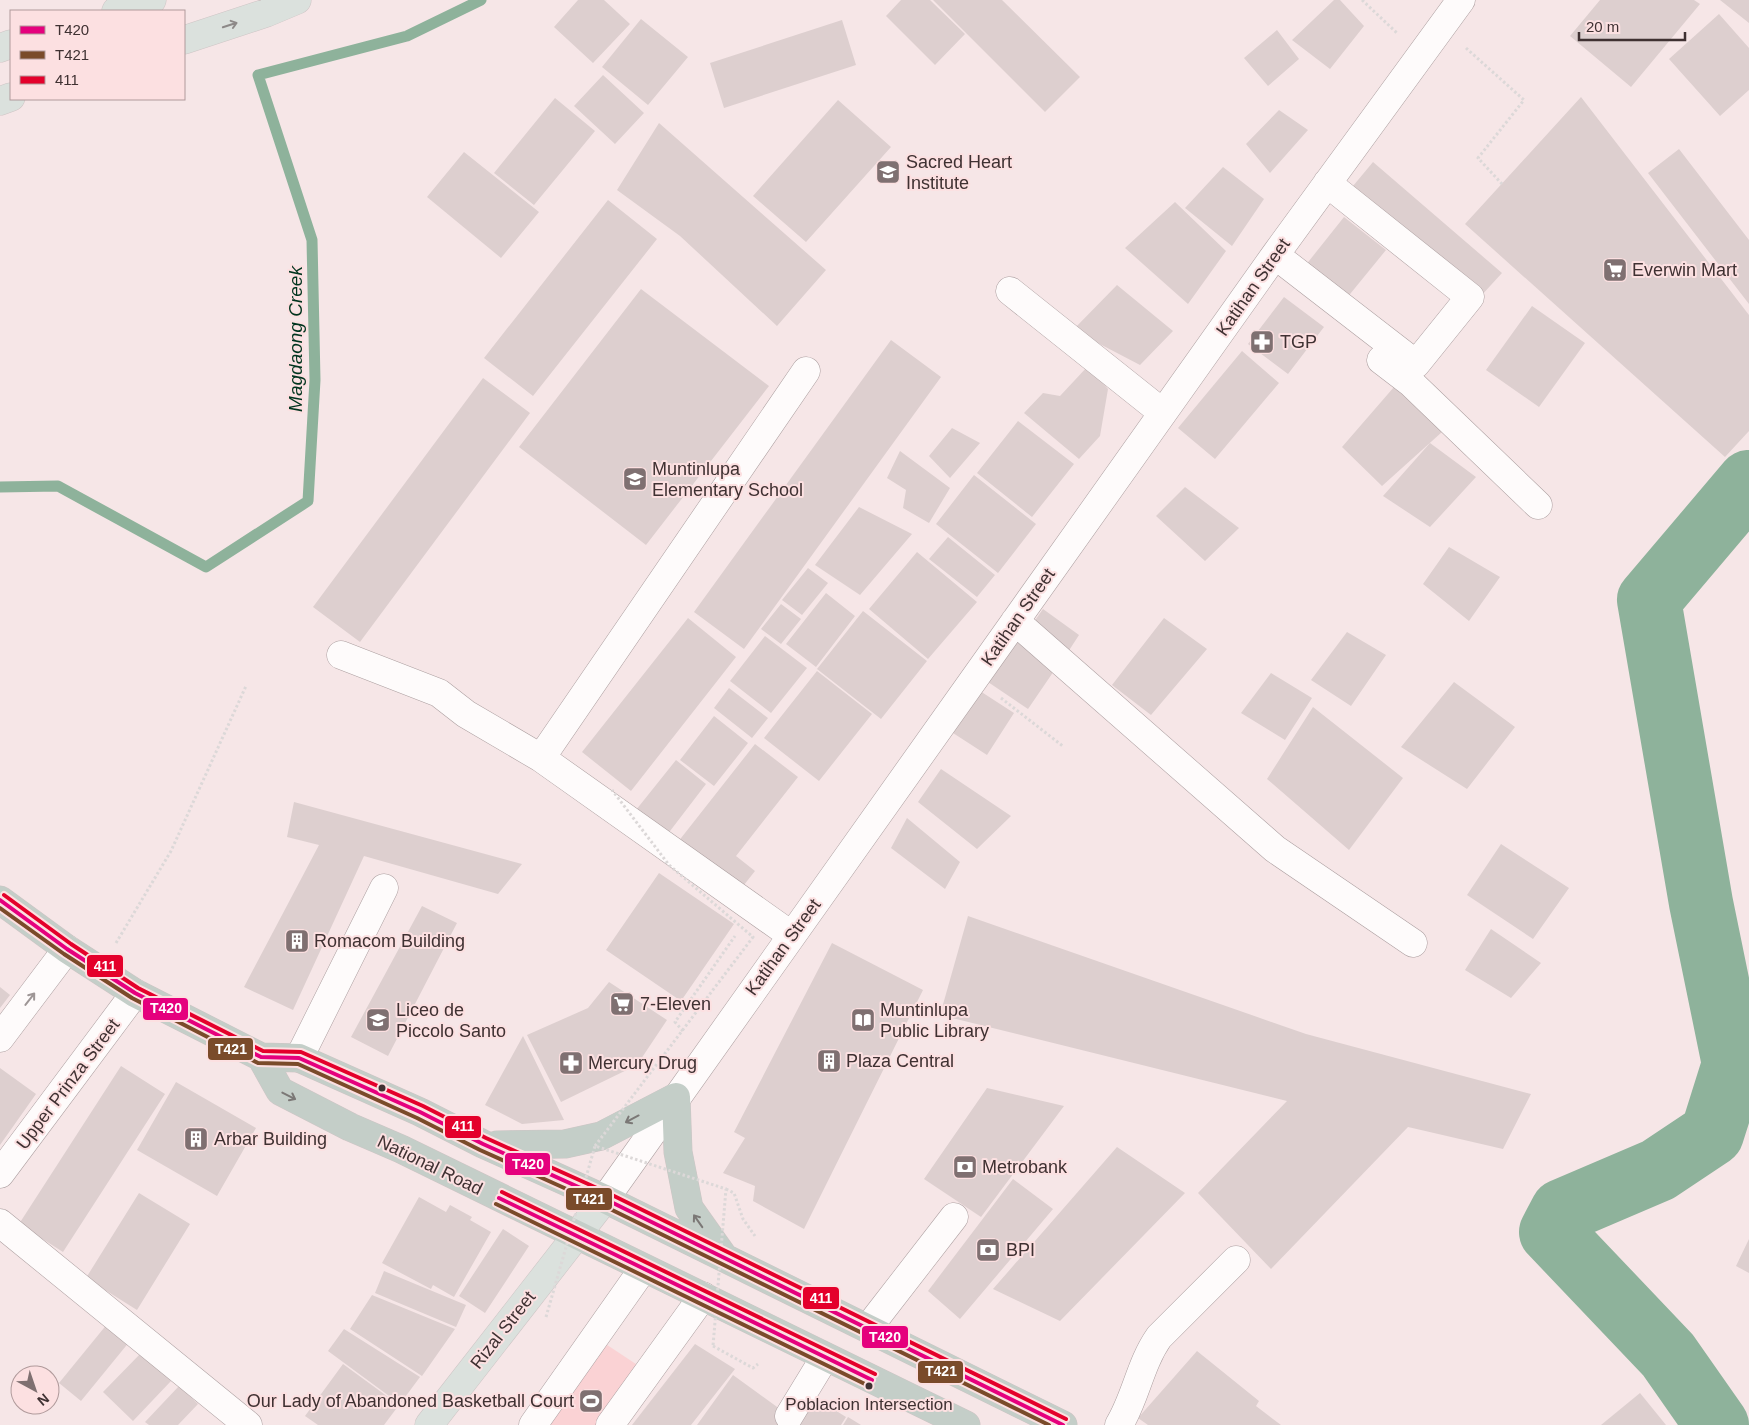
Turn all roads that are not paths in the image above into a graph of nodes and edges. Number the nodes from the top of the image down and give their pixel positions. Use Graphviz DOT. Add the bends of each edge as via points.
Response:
graph roads {
  1 [pos="152,0"];
  2 [pos="297,0"];
  3 [pos="1461,0"];
  4 [pos="119,10"];
  5 [pos="185,40"];
  6 [pos="1327,183"];
  7 [pos="1270,263"];
  8 [pos="1010,291"];
  9 [pos="806,370"];
  10 [pos="1163,413"];
  11 [pos="1538,505"];
  12 [pos="1015,621"];
  13 [pos="341,654"];
  14 [pos="541,758"];
  15 [pos="384,888"];
  16 [pos="0,900"];
  17 [pos="791,936"];
  18 [pos="1413,943"];
  19 [pos="67,949"];
  20 [pos="135,993"];
  21 [pos="0,1038"];
  22 [pos="261,1057"];
  23 [pos="299,1058"];
  24 [pos="676,1097"];
  25 [pos="483,1144"];
  26 [pos="0,1174"];
  27 [pos="605,1199"];
  28 [pos="954,1217"];
  29 [pos="0,1223"];
  30 [pos="577,1236"];
  31 [pos="726,1260"];
  32 [pos="1236,1260"];
  33 [pos="643,1269"];
  34 [pos="703,1296"];
  35 [pos="868,1328"];
  36 [pos="825,1357"];
  37 [pos="789,1416"];
  38 [pos="248,1425"];
  39 [pos="429,1425"];
  40 [pos="533,1425"];
  41 [pos="610,1425"];
  42 [pos="966,1425"];
  43 [pos="1063,1425"];
  44 [pos="1119,1425"];
  1 -- 4 [label="main road"];
  5 -- 2 [label="main road, one-way"];
  3 -- 6 [label="street, Katihan Street"];
  6 -- 7 [label="street, Katihan Street"];
  6 -- 7 [label="street" via="1470,297 1416,364"];
  7 -- 10 [label="street, Katihan Street"];
  7 -- 11 [label="street" via="1410,383"];
  8 -- 10 [label="street"];
  9 -- 14 [label="street"];
  10 -- 12 [label="street, Katihan Street"];
  12 -- 17 [label="street, Katihan Street"];
  12 -- 18 [label="street" via="1275,849"];
  13 -- 14 [label="street" via="439,693 466,714"];
  14 -- 17 [label="street"];
  15 -- 23 [label="street"];
  16 -- 19 [label="highway"];
  17 -- 24 [label="street, Katihan Street"];
  19 -- 20 [label="highway"];
  21 -- 19 [label="street, one-way"];
  20 -- 22 [label="highway"];
  20 -- 26 [label="street, Upper Prinza Street"];
  22 -- 23 [label="highway"];
  22 -- 30 [label="highway, National Road, one-way" via="280,1091"];
  23 -- 25 [label="highway"];
  24 -- 25 [label="highway, one-way" via="601,1136 564,1144"];
  24 -- 27 [label="street, Katihan Street"];
  31 -- 24 [label="highway, one-way" via="690,1208 678,1152"];
  25 -- 27 [label="highway"];
  27 -- 30 [label="main road, Katihan Street"];
  27 -- 31 [label="highway"];
  28 -- 35 [label="street"];
  29 -- 38 [label="street"];
  30 -- 33 [label="highway, National Road"];
  30 -- 39 [label="main road, Rizal Street"];
  31 -- 35 [label="highway"];
  32 -- 44 [label="street" via="1159,1337 1149,1352"];
  33 -- 34 [label="highway, National Road"];
  33 -- 40 [label="street"];
  34 -- 36 [label="highway, National Road"];
  34 -- 41 [label="street"];
  35 -- 43 [label="highway"];
  36 -- 37 [label="street"];
  36 -- 42 [label="highway, National Road"];
}
